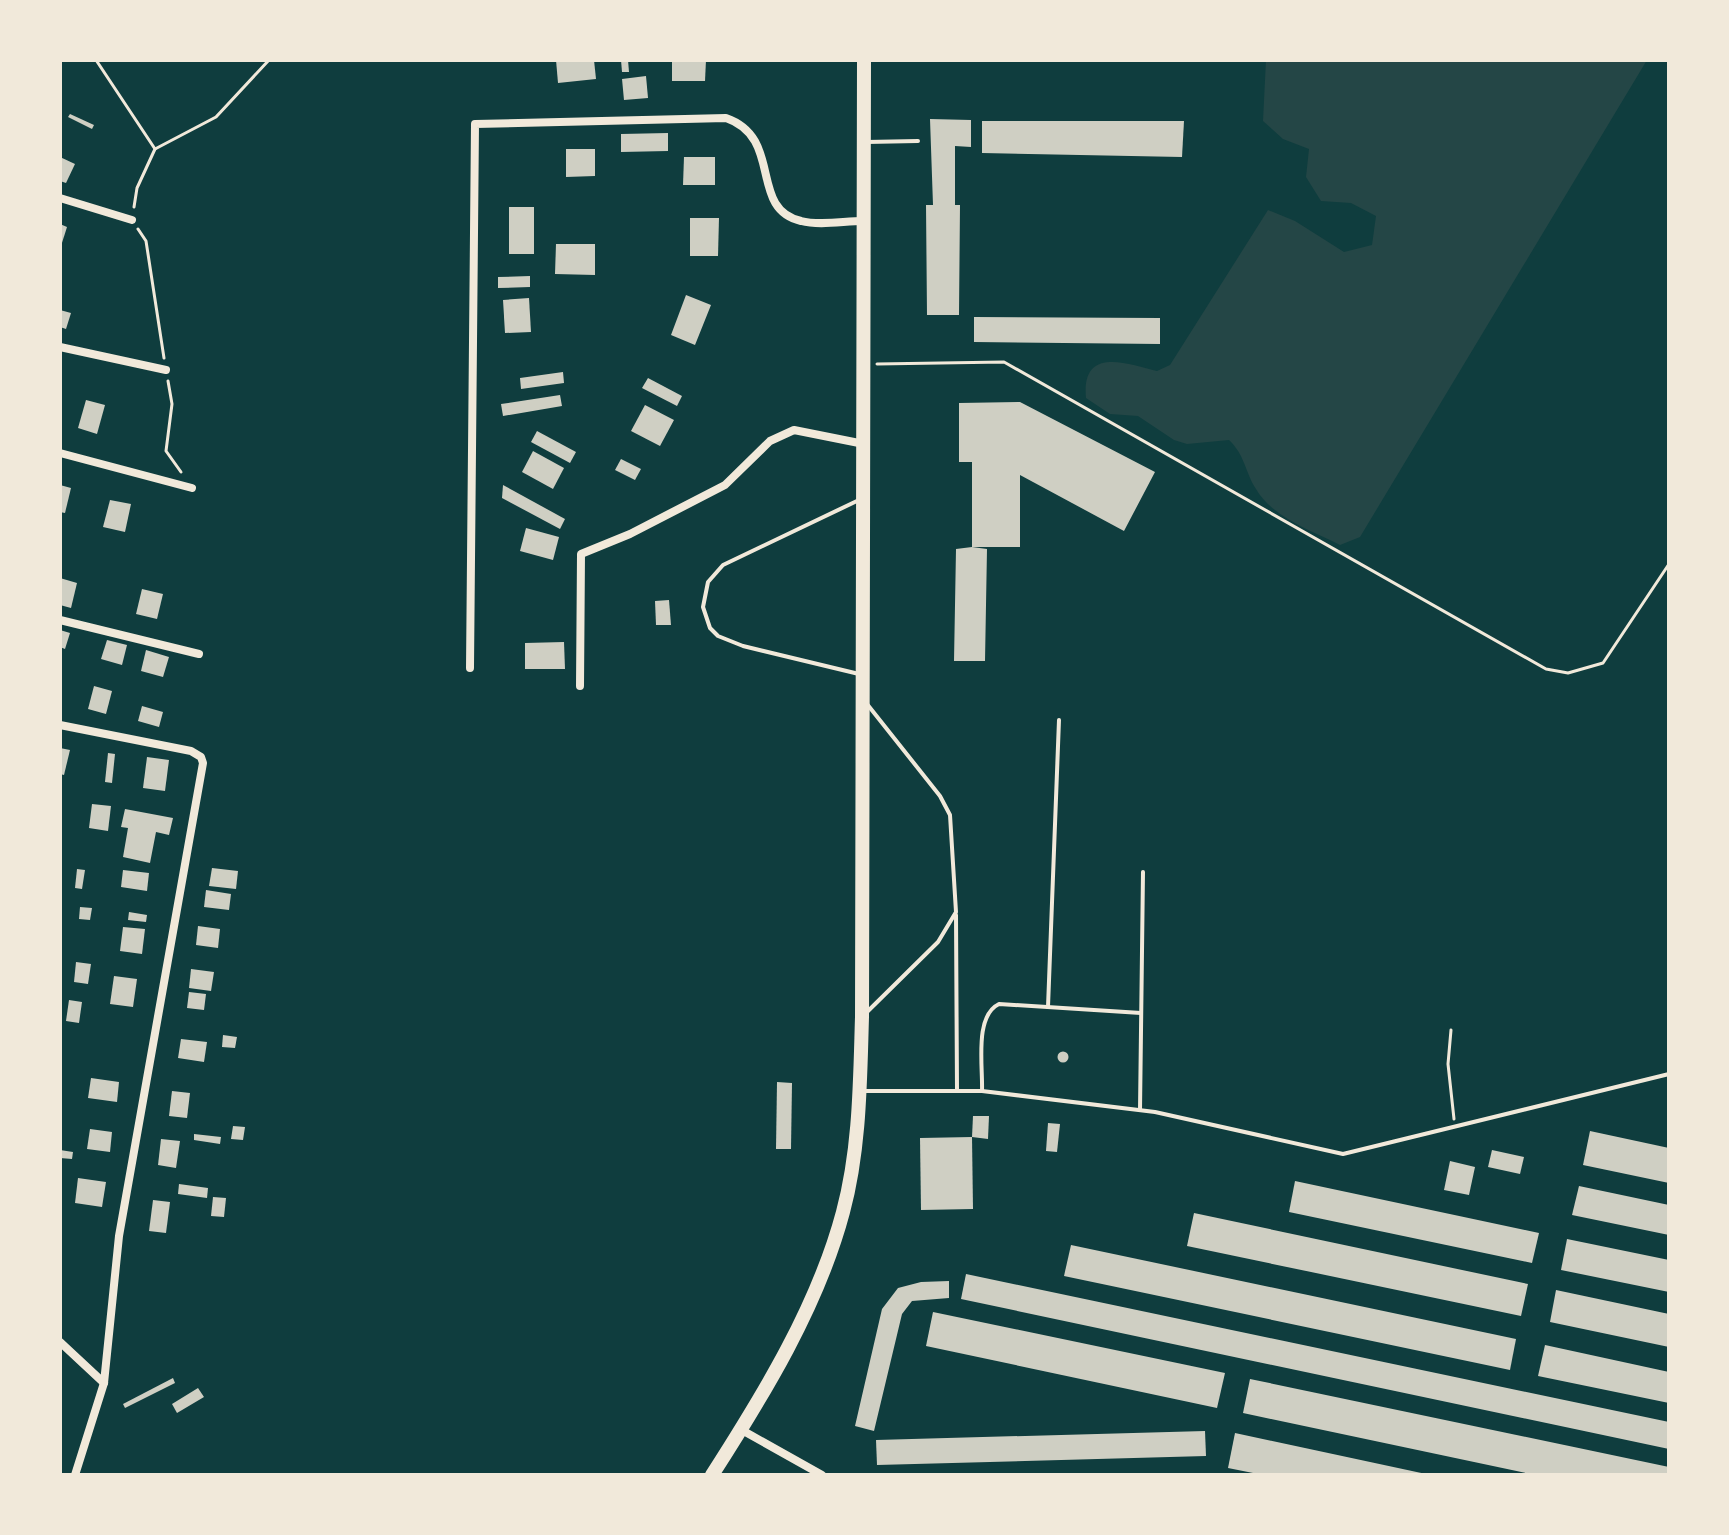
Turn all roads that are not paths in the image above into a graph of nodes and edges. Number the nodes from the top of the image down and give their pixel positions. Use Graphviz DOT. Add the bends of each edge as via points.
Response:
graph roads {
  1 [pos="864,60"];
  2 [pos="918,141"];
  3 [pos="864,142"];
  4 [pos="60,198"];
  5 [pos="132,220"];
  6 [pos="863,221"];
  7 [pos="60,347"];
  8 [pos="166,370"];
  9 [pos="865,444"];
  10 [pos="60,453"];
  11 [pos="192,488"];
  12 [pos="865,498"];
  13 [pos="60,620"];
  14 [pos="199,654"];
  15 [pos="470,668"];
  16 [pos="864,675"];
  17 [pos="580,686"];
  18 [pos="864,700"];
  19 [pos="1059,720"];
  20 [pos="60,725"];
  21 [pos="1143,872"];
  22 [pos="956,912"];
  23 [pos="1048,1007"];
  24 [pos="1141,1013"];
  25 [pos="862,1017"];
  26 [pos="1669,1074"];
  27 [pos="859,1091"];
  28 [pos="957,1091"];
  29 [pos="982,1091"];
  30 [pos="1140,1110"];
  31 [pos="60,1342"];
  32 [pos="104,1383"];
  33 [pos="740,1429"];
  34 [pos="75,1475"];
  35 [pos="712,1475"];
  36 [pos="822,1475"];
  1 -- 3 [label="highway"];
  2 -- 3 [label="lane"];
  3 -- 6 [label="highway"];
  4 -- 5 [label="street"];
  6 -- 9 [label="highway"];
  6 -- 15 [label="street" via="808,222 780,211 772,202 761,149 746,128 726,118 475,124"];
  7 -- 8 [label="street"];
  9 -- 12 [label="highway"];
  9 -- 17 [label="street" via="794,430 770,441 725,485 581,554"];
  10 -- 11 [label="street"];
  12 -- 16 [label="highway"];
  12 -- 16 [label="lane" via="723,565 708,582 703,607 710,628 730,642"];
  13 -- 14 [label="street"];
  16 -- 18 [label="highway"];
  18 -- 22 [label="lane" via="950,815"];
  18 -- 25 [label="highway"];
  19 -- 23 [label="lane"];
  20 -- 32 [label="street" via="191,751 201,757 203,769 119,1236"];
  21 -- 24 [label="lane"];
  22 -- 25 [label="lane" via="938,942"];
  22 -- 28 [label="lane"];
  23 -- 24 [label="lane"];
  23 -- 29 [label="lane" via="999,1004 987,1013"];
  24 -- 30 [label="lane"];
  25 -- 27 [label="highway"];
  26 -- 30 [label="lane" via="1343,1154"];
  27 -- 28 [label="lane"];
  27 -- 33 [label="highway" via="854,1158 831,1251 783,1356"];
  28 -- 29 [label="lane"];
  29 -- 30 [label="lane"];
  31 -- 32 [label="street"];
  32 -- 34 [label="street"];
  33 -- 35 [label="highway"];
  33 -- 36 [label="street"];
}
